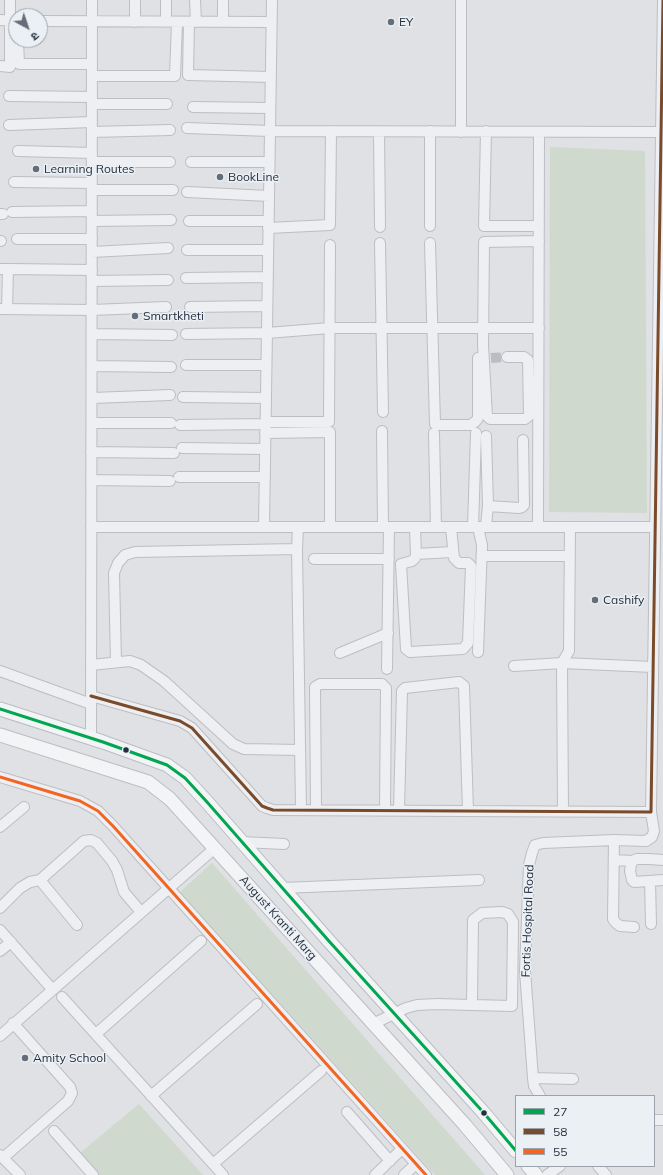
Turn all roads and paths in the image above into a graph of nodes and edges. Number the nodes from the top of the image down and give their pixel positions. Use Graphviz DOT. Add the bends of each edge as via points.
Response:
graph roads {
  1 [pos="92,0"];
  2 [pos="135,0"];
  3 [pos="166,0"];
  4 [pos="195,0"];
  5 [pos="223,0"];
  6 [pos="272,0"];
  7 [pos="461,0"];
  8 [pos="663,0"];
  9 [pos="48,21"];
  10 [pos="92,22"];
  11 [pos="135,22"];
  12 [pos="166,22"];
  13 [pos="177,22"];
  14 [pos="193,22"];
  15 [pos="223,22"];
  16 [pos="271,22"];
  17 [pos="10,48"];
  18 [pos="18,48"];
  19 [pos="92,64"];
  20 [pos="0,66"];
  21 [pos="92,76"];
  22 [pos="270,77"];
  23 [pos="9,96"];
  24 [pos="92,100"];
  25 [pos="167,104"];
  26 [pos="193,107"];
  27 [pos="270,108"];
  28 [pos="9,125"];
  29 [pos="92,127"];
  30 [pos="187,128"];
  31 [pos="170,130"];
  32 [pos="270,131"];
  33 [pos="330,132"];
  34 [pos="379,132"];
  35 [pos="430,132"];
  36 [pos="461,132"];
  37 [pos="486,132"];
  38 [pos="539,132"];
  39 [pos="661,132"];
  40 [pos="18,151"];
  41 [pos="92,157"];
  42 [pos="170,162"];
  43 [pos="191,162"];
  44 [pos="269,162"];
  45 [pos="14,182"];
  46 [pos="92,186"];
  47 [pos="173,190"];
  48 [pos="187,192"];
  49 [pos="269,196"];
  50 [pos="5,213"];
  51 [pos="92,216"];
  52 [pos="171,220"];
  53 [pos="189,221"];
  54 [pos="268,224"];
  55 [pos="430,226"];
  56 [pos="539,226"];
  57 [pos="380,227"];
  58 [pos="92,238"];
  59 [pos="17,239"];
  60 [pos="539,241"];
  61 [pos="380,243"];
  62 [pos="430,243"];
  63 [pos="330,246"];
  64 [pos="168,248"];
  65 [pos="187,250"];
  66 [pos="268,250"];
  67 [pos="92,252"];
  68 [pos="4,269"];
  69 [pos="92,275"];
  70 [pos="267,276"];
  71 [pos="186,278"];
  72 [pos="168,280"];
  73 [pos="166,306"];
  74 [pos="267,306"];
  75 [pos="190,307"];
  76 [pos="4,309"];
  77 [pos="92,310"];
  78 [pos="330,328"];
  79 [pos="381,328"];
  80 [pos="433,328"];
  81 [pos="481,328"];
  82 [pos="539,328"];
  83 [pos="266,333"];
  84 [pos="92,334"];
  85 [pos="186,334"];
  86 [pos="172,335"];
  87 [pos="507,357"];
  88 [pos="660,361"];
  89 [pos="186,365"];
  90 [pos="266,365"];
  91 [pos="92,366"];
  92 [pos="171,366"];
  93 [pos="660,374"];
  94 [pos="170,395"];
  95 [pos="183,397"];
  96 [pos="92,398"];
  97 [pos="266,398"];
  98 [pos="383,412"];
  99 [pos="92,423"];
  100 [pos="265,426"];
  101 [pos="382,431"];
  102 [pos="434,434"];
  103 [pos="538,446"];
  104 [pos="265,448"];
  105 [pos="91,452"];
  106 [pos="659,470"];
  107 [pos="265,477"];
  108 [pos="91,480"];
  109 [pos="488,506"];
  110 [pos="91,527"];
  111 [pos="264,527"];
  112 [pos="298,527"];
  113 [pos="330,527"];
  114 [pos="386,527"];
  115 [pos="415,527"];
  116 [pos="436,527"];
  117 [pos="451,527"];
  118 [pos="479,527"];
  119 [pos="538,527"];
  120 [pos="570,528"];
  121 [pos="658,529"];
  122 [pos="297,549"];
  123 [pos="452,552"];
  124 [pos="416,554"];
  125 [pos="482,556"];
  126 [pos="570,556"];
  127 [pos="314,559"];
  128 [pos="389,559"];
  129 [pos="388,633"];
  130 [pos="478,652"];
  131 [pos="340,654"];
  132 [pos="116,662"];
  133 [pos="562,663"];
  134 [pos="91,664"];
  135 [pos="514,666"];
  136 [pos="653,667"];
  137 [pos="387,668"];
  138 [pos="0,671"];
  139 [pos="91,700"];
  140 [pos="0,709"];
  141 [pos="0,735"];
  142 [pos="90,738"];
  143 [pos="300,750"];
  144 [pos="0,777"];
  145 [pos="24,807"];
  146 [pos="301,809"];
  147 [pos="316,809"];
  148 [pos="385,810"];
  149 [pos="399,810"];
  150 [pos="468,811"];
  151 [pos="564,812"];
  152 [pos="651,812"];
  153 [pos="0,827"];
  154 [pos="614,840"];
  155 [pos="242,842"];
  156 [pos="284,844"];
  157 [pos="215,848"];
  158 [pos="614,860"];
  159 [pos="663,860"];
  160 [pos="632,861"];
  161 [pos="40,880"];
  162 [pos="479,880"];
  163 [pos="663,880"];
  164 [pos="650,881"];
  165 [pos="282,888"];
  166 [pos="168,889"];
  167 [pos="0,908"];
  168 [pos="141,912"];
  169 [pos="651,924"];
  170 [pos="77,925"];
  171 [pos="634,927"];
  172 [pos="0,930"];
  173 [pos="201,940"];
  174 [pos="11,942"];
  175 [pos="0,951"];
  176 [pos="52,989"];
  177 [pos="62,997"];
  178 [pos="257,1004"];
  179 [pos="472,1005"];
  180 [pos="394,1013"];
  181 [pos="13,1023"];
  182 [pos="373,1024"];
  183 [pos="96,1034"];
  184 [pos="0,1036"];
  185 [pos="321,1071"];
  186 [pos="533,1078"];
  187 [pos="573,1079"];
  188 [pos="539,1095"];
  189 [pos="151,1096"];
  190 [pos="347,1112"];
  191 [pos="54,1131"];
  192 [pos="402,1149"];
  193 [pos="515,1150"];
  194 [pos="1,1157"];
  195 [pos="390,1160"];
  196 [pos="213,1164"];
  197 [pos="416,1164"];
  198 [pos="559,1167"];
  199 [pos="599,1167"];
  200 [pos="20,1175"];
  201 [pos="94,1175"];
  202 [pos="223,1175"];
  203 [pos="375,1175"];
  204 [pos="404,1175"];
  205 [pos="426,1175"];
  206 [pos="507,1175"];
  207 [pos="547,1175"];
  208 [pos="606,1175"];
  1 -- 10 [label="street"];
  2 -- 11 [label="street"];
  3 -- 12 [label="street"];
  4 -- 14 [label="street"];
  5 -- 15 [label="street"];
  6 -- 16 [label="street"];
  7 -- 36 [label="street"];
  8 -- 39 [label="street"];
  9 -- 10 [label="street"];
  10 -- 11 [label="street"];
  10 -- 19 [label="street"];
  11 -- 12 [label="street"];
  12 -- 13 [label="street"];
  13 -- 14 [label="street"];
  13 -- 21 [label="street" via="175,76"];
  14 -- 15 [label="street"];
  14 -- 22 [label="street" via="188,76"];
  15 -- 16 [label="street"];
  16 -- 22 [label="street"];
  17 -- 20 [label="street" via="10,67"];
  18 -- 19 [label="street" via="19,64"];
  19 -- 21 [label="street"];
  21 -- 24 [label="street"];
  22 -- 27 [label="street"];
  23 -- 24 [label="street"];
  24 -- 25 [label="street"];
  24 -- 29 [label="street"];
  26 -- 27 [label="street"];
  27 -- 32 [label="street"];
  28 -- 29 [label="street"];
  29 -- 31 [label="street"];
  29 -- 41 [label="street"];
  30 -- 32 [label="street"];
  32 -- 33 [label="street"];
  32 -- 44 [label="street"];
  33 -- 34 [label="street"];
  33 -- 54 [label="street" via="330,225"];
  34 -- 35 [label="street"];
  34 -- 57 [label="street"];
  35 -- 36 [label="street"];
  35 -- 55 [label="street"];
  36 -- 37 [label="street"];
  37 -- 38 [label="street"];
  37 -- 56 [label="street" via="484,226"];
  38 -- 39 [label="street"];
  38 -- 56 [label="street"];
  39 -- 88 [label="street"];
  40 -- 41 [label="street"];
  41 -- 42 [label="street"];
  41 -- 46 [label="street"];
  43 -- 44 [label="street"];
  44 -- 49 [label="street"];
  45 -- 46 [label="street"];
  46 -- 47 [label="street"];
  46 -- 51 [label="street"];
  48 -- 49 [label="street"];
  49 -- 54 [label="street"];
  50 -- 51 [label="street"];
  51 -- 52 [label="street"];
  51 -- 58 [label="street"];
  53 -- 54 [label="street"];
  54 -- 66 [label="street"];
  56 -- 60 [label="street"];
  58 -- 59 [label="street"];
  58 -- 67 [label="street"];
  60 -- 81 [label="street" via="484,242"];
  60 -- 82 [label="street"];
  61 -- 79 [label="street"];
  62 -- 80 [label="street"];
  63 -- 78 [label="street"];
  64 -- 67 [label="street"];
  65 -- 66 [label="street"];
  66 -- 70 [label="street"];
  67 -- 69 [label="street"];
  68 -- 69 [label="street"];
  68 -- 76 [label="street"];
  69 -- 72 [label="street"];
  69 -- 77 [label="street"];
  70 -- 71 [label="street"];
  70 -- 74 [label="street"];
  73 -- 77 [label="street"];
  74 -- 75 [label="street"];
  74 -- 83 [label="street"];
  76 -- 77 [label="street"];
  77 -- 84 [label="street"];
  78 -- 79 [label="street"];
  78 -- 83 [label="street"];
  78 -- 100 [label="street" via="329,422"];
  79 -- 80 [label="street"];
  79 -- 98 [label="street"];
  80 -- 81 [label="street"];
  80 -- 81 [label="street" via="434,422 437,425 472,425 478,418"];
  81 -- 82 [label="street"];
  81 -- 87 [label="street" via="488,358 488,419 525,419 529,416 528,360 524,357"];
  82 -- 103 [label="street"];
  83 -- 85 [label="street"];
  83 -- 90 [label="street"];
  84 -- 86 [label="street"];
  84 -- 91 [label="street"];
  88 -- 93 [label="street"];
  89 -- 90 [label="street"];
  90 -- 97 [label="street"];
  91 -- 92 [label="street"];
  91 -- 96 [label="street"];
  93 -- 106 [label="street"];
  94 -- 96 [label="street"];
  95 -- 97 [label="street"];
  96 -- 99 [label="street"];
  97 -- 100 [label="street"];
  99 -- 100 [label="street"];
  99 -- 105 [label="street"];
  100 -- 104 [label="street"];
  100 -- 113 [label="street" via="330,432"];
  101 -- 114 [label="street"];
  102 -- 116 [label="street"];
  103 -- 109 [label="street" via="524,443 524,505 519,508"];
  103 -- 119 [label="street"];
  104 -- 105 [label="street"];
  104 -- 107 [label="street"];
  105 -- 108 [label="street"];
  106 -- 121 [label="street"];
  107 -- 108 [label="street"];
  107 -- 111 [label="street"];
  108 -- 110 [label="street"];
  109 -- 118 [label="street"];
  109 -- 118 [label="street" via="481,435"];
  110 -- 111 [label="street"];
  110 -- 134 [label="street"];
  111 -- 112 [label="street"];
  112 -- 113 [label="street"];
  112 -- 122 [label="street"];
  113 -- 114 [label="street"];
  114 -- 115 [label="street"];
  114 -- 128 [label="street"];
  115 -- 116 [label="street"];
  115 -- 124 [label="street"];
  116 -- 117 [label="street"];
  117 -- 118 [label="street"];
  117 -- 123 [label="street"];
  118 -- 119 [label="street"];
  118 -- 125 [label="street"];
  119 -- 120 [label="street"];
  120 -- 121 [label="street"];
  120 -- 126 [label="street"];
  121 -- 136 [label="street"];
  122 -- 132 [label="street" via="135,552 125,555 118,562 114,573"];
  122 -- 143 [label="street"];
  123 -- 124 [label="street"];
  123 -- 124 [label="street" via="459,563 468,563 471,566 468,643 463,649 410,652 406,649 401,564 415,558"];
  125 -- 126 [label="street"];
  125 -- 130 [label="street"];
  126 -- 133 [label="street" via="569,651"];
  127 -- 128 [label="street"];
  128 -- 129 [label="street"];
  129 -- 131 [label="street"];
  129 -- 137 [label="street"];
  132 -- 134 [label="street"];
  132 -- 143 [label="street" via="130,661 164,681 233,744 244,749"];
  133 -- 135 [label="street"];
  133 -- 136 [label="street"];
  133 -- 151 [label="street"];
  134 -- 139 [label="street"];
  136 -- 152 [label="street"];
  138 -- 139 [label="street"];
  139 -- 142 [label="street"];
  139 -- 146 [label="street" via="180,721 202,738 262,806 273,810"];
  140 -- 142 [label="main road, August Kranti Marg"];
  141 -- 157 [label="main road, August Kranti Marg" via="148,782 170,798"];
  142 -- 155 [label="main road, August Kranti Marg" via="167,765 185,778"];
  143 -- 146 [label="street"];
  144 -- 166 [label="street" via="80,801 98,811"];
  145 -- 153 [label="street"];
  146 -- 147 [label="street"];
  147 -- 148 [label="street"];
  147 -- 148 [label="street" via="315,687 320,684 382,684 386,688"];
  148 -- 149 [label="street"];
  149 -- 150 [label="street"];
  149 -- 150 [label="street" via="402,691 405,688 459,682 464,686"];
  150 -- 151 [label="street"];
  151 -- 152 [label="street"];
  152 -- 154 [label="street" via="654,831 652,837 646,841"];
  154 -- 158 [label="street"];
  154 -- 186 [label="street, Fortis Hospital Road" via="543,843 535,845 532,853 529,865 525,971"];
  155 -- 156 [label="street"];
  155 -- 165 [label="main road, August Kranti Marg"];
  157 -- 166 [label="street"];
  157 -- 182 [label="main road, August Kranti Marg"];
  158 -- 160 [label="street"];
  158 -- 171 [label="street" via="613,919 620,926"];
  159 -- 160 [label="street"];
  160 -- 164 [label="street" via="632,880 638,883"];
  161 -- 167 [label="street" via="20,888"];
  161 -- 168 [label="street" via="84,841 91,840 97,843 112,861 124,892"];
  161 -- 170 [label="street"];
  162 -- 165 [label="street"];
  163 -- 164 [label="street"];
  164 -- 169 [label="street"];
  165 -- 180 [label="main road, August Kranti Marg"];
  166 -- 168 [label="street"];
  166 -- 192 [label="street"];
  168 -- 176 [label="street"];
  172 -- 174 [label="street"];
  173 -- 183 [label="street"];
  174 -- 175 [label="street"];
  174 -- 176 [label="street"];
  176 -- 181 [label="street"];
  177 -- 183 [label="street"];
  178 -- 189 [label="street"];
  179 -- 179 [label="street" via="512,1006 512,922 508,914 482,913 473,920"];
  179 -- 180 [label="street" via="417,1005"];
  180 -- 182 [label="street"];
  180 -- 193 [label="main road, August Kranti Marg"];
  181 -- 184 [label="street"];
  181 -- 194 [label="street" via="70,1087 72,1093 68,1101"];
  182 -- 206 [label="main road, August Kranti Marg"];
  183 -- 189 [label="street"];
  185 -- 196 [label="street"];
  186 -- 187 [label="street"];
  186 -- 188 [label="street, Fortis Hospital Road"];
  189 -- 196 [label="street"];
  190 -- 195 [label="street"];
  191 -- 201 [label="street"];
  192 -- 195 [label="street"];
  192 -- 197 [label="street"];
  194 -- 200 [label="street"];
  195 -- 203 [label="street"];
  196 -- 202 [label="street"];
  197 -- 204 [label="street"];
  197 -- 205 [label="street"];
  198 -- 207 [label="street"];
  199 -- 208 [label="street"];
}
